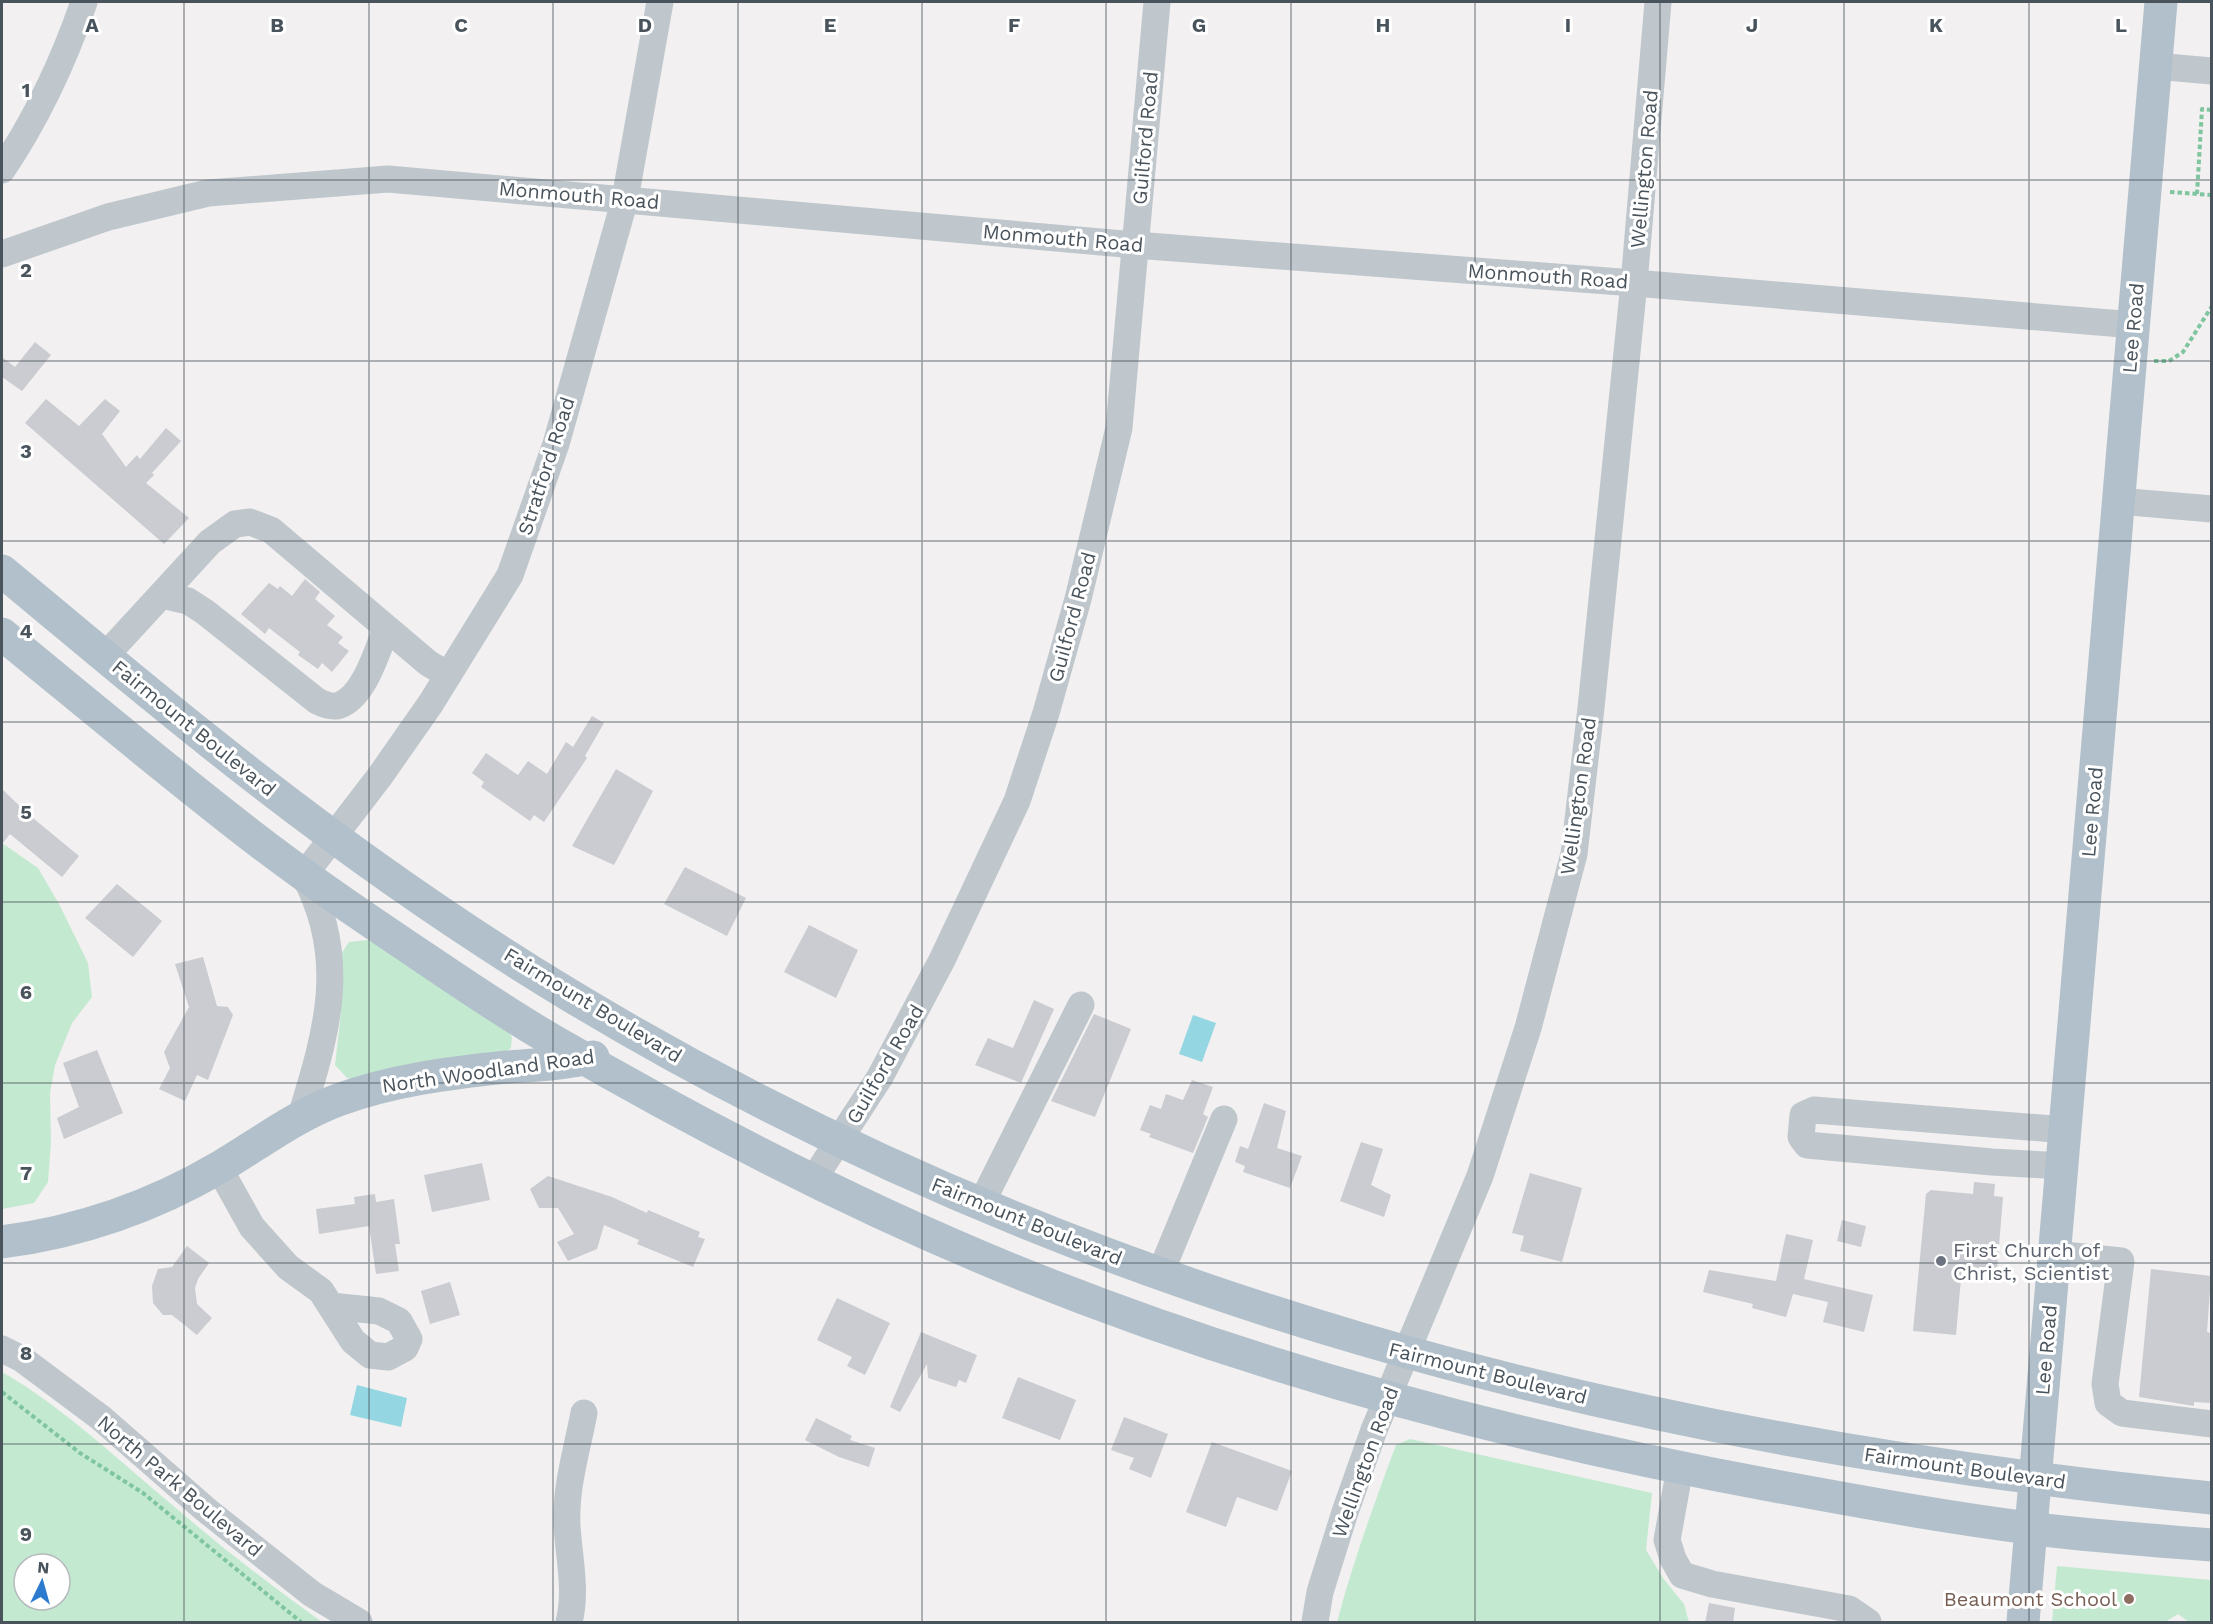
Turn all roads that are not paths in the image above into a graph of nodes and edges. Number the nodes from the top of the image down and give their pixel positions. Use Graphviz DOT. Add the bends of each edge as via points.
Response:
graph roads {
  1 [pos="84,2"];
  2 [pos="660,2"];
  3 [pos="1157,2"];
  4 [pos="1658,2"];
  5 [pos="2161,2"];
  6 [pos="2155,66"];
  7 [pos="2211,71"];
  8 [pos="2,170"];
  9 [pos="625,199"];
  10 [pos="1135,244"];
  11 [pos="2,254"];
  12 [pos="1634,283"];
  13 [pos="2134,325"];
  14 [pos="2118,501"];
  15 [pos="2211,509"];
  16 [pos="2,571"];
  17 [pos="162,595"];
  18 [pos="386,629"];
  19 [pos="2,634"];
  20 [pos="105,656"];
  21 [pos="448,675"];
  22 [pos="333,837"];
  23 [pos="304,875"];
  24 [pos="1081,1005"];
  25 [pos="640,1036"];
  26 [pos="586,1059"];
  27 [pos="301,1116"];
  28 [pos="1224,1119"];
  29 [pos="2003,1124"];
  30 [pos="2066,1130"];
  31 [pos="840,1140"];
  32 [pos="1999,1163"];
  33 [pos="2062,1166"];
  34 [pos="219,1168"];
  35 [pos="813,1180"];
  36 [pos="981,1204"];
  37 [pos="2,1242"];
  38 [pos="2055,1254"];
  39 [pos="1160,1274"];
  40 [pos="331,1306"];
  41 [pos="2,1349"];
  42 [pos="1406,1353"];
  43 [pos="1387,1398"];
  44 [pos="584,1413"];
  45 [pos="2211,1424"];
  46 [pos="1680,1468"];
  47 [pos="2034,1479"];
  48 [pos="2211,1498"];
  49 [pos="2030,1528"];
  50 [pos="2211,1545"];
  51 [pos="359,1623"];
  52 [pos="569,1623"];
  53 [pos="1315,1623"];
  54 [pos="1868,1623"];
  55 [pos="2023,1623"];
  1 -- 8 [label="street" via="68,48 21,142"];
  2 -- 9 [label="street, Stratford Road"];
  3 -- 10 [label="street, Guilford Road"];
  4 -- 12 [label="street, Wellington Road"];
  5 -- 6 [label="main road, Lee Road"];
  6 -- 7 [label="street"];
  6 -- 13 [label="main road, Lee Road"];
  9 -- 10 [label="street, Monmouth Road"];
  9 -- 11 [label="street, Monmouth Road" via="388,179 208,193 108,217"];
  9 -- 21 [label="street, Stratford Road" via="556,444 510,575"];
  10 -- 12 [label="street, Monmouth Road"];
  10 -- 31 [label="street, Guilford Road" via="1119,428 1046,713 1017,801 942,960 880,1077"];
  12 -- 13 [label="street, Monmouth Road"];
  12 -- 42 [label="street, Wellington Road" via="1574,854 1528,1028 1480,1176"];
  13 -- 14 [label="main road, Lee Road"];
  14 -- 15 [label="street"];
  14 -- 30 [label="main road, Lee Road"];
  16 -- 20 [label="main road, Fairmount Boulevard"];
  17 -- 18 [label="street" via="210,542 235,524 250,522 271,530"];
  17 -- 18 [label="street" via="188,601 205,612 325,705 339,706 352,696 367,677"];
  17 -- 20 [label="street"];
  18 -- 21 [label="street"];
  19 -- 23 [label="main road"];
  20 -- 22 [label="main road, Fairmount Boulevard"];
  21 -- 22 [label="street, Stratford Road" via="396,755"];
  22 -- 23 [label="street, Stratford Road"];
  22 -- 25 [label="main road, Fairmount Boulevard" via="511,957"];
  23 -- 26 [label="main road" via="477,993"];
  23 -- 27 [label="street" via="324,923 330,989 324,1038"];
  24 -- 36 [label="street"];
  25 -- 26 [label="main road, North Woodland Road" via="619,1049"];
  25 -- 31 [label="main road, Fairmount Boulevard"];
  26 -- 27 [label="main road, North Woodland Road" via="414,1078 363,1091"];
  26 -- 35 [label="main road"];
  27 -- 34 [label="main road, North Woodland Road"];
  28 -- 39 [label="street"];
  29 -- 30 [label="street"];
  29 -- 32 [label="street"];
  29 -- 32 [label="street" via="1814,1110 1803,1115 1801,1137 1807,1145"];
  30 -- 33 [label="main road, Lee Road"];
  31 -- 35 [label="street, Guilford Road"];
  31 -- 36 [label="main road, Fairmount Boulevard"];
  32 -- 33 [label="street"];
  33 -- 38 [label="main road, Lee Road"];
  34 -- 37 [label="main road, North Woodland Road" via="165,1197 97,1222"];
  34 -- 40 [label="street" via="252,1227 288,1267 321,1291"];
  35 -- 43 [label="main road" via="940,1240 1071,1293 1215,1345"];
  36 -- 39 [label="main road, Fairmount Boulevard"];
  38 -- 45 [label="street" via="2121,1262 2106,1384 2108,1403 2122,1413"];
  38 -- 47 [label="main road, Lee Road"];
  39 -- 42 [label="main road, Fairmount Boulevard"];
  41 -- 51 [label="street, North Park Boulevard" via="22,1359 101,1418 205,1509 312,1594"];
  42 -- 43 [label="street, Wellington Road"];
  42 -- 47 [label="main road, Fairmount Boulevard" via="1585,1398 1722,1427"];
  43 -- 46 [label="main road"];
  43 -- 53 [label="street, Wellington Road" via="1345,1512 1320,1592"];
  44 -- 52 [label="street" via="569,1488"];
  46 -- 49 [label="main road"];
  46 -- 54 [label="street" via="1667,1540 1682,1575 1712,1584 1849,1608"];
  47 -- 48 [label="main road, Fairmount Boulevard"];
  47 -- 49 [label="main road, Lee Road"];
  49 -- 50 [label="main road"];
  49 -- 55 [label="main road, Lee Road"];
}
